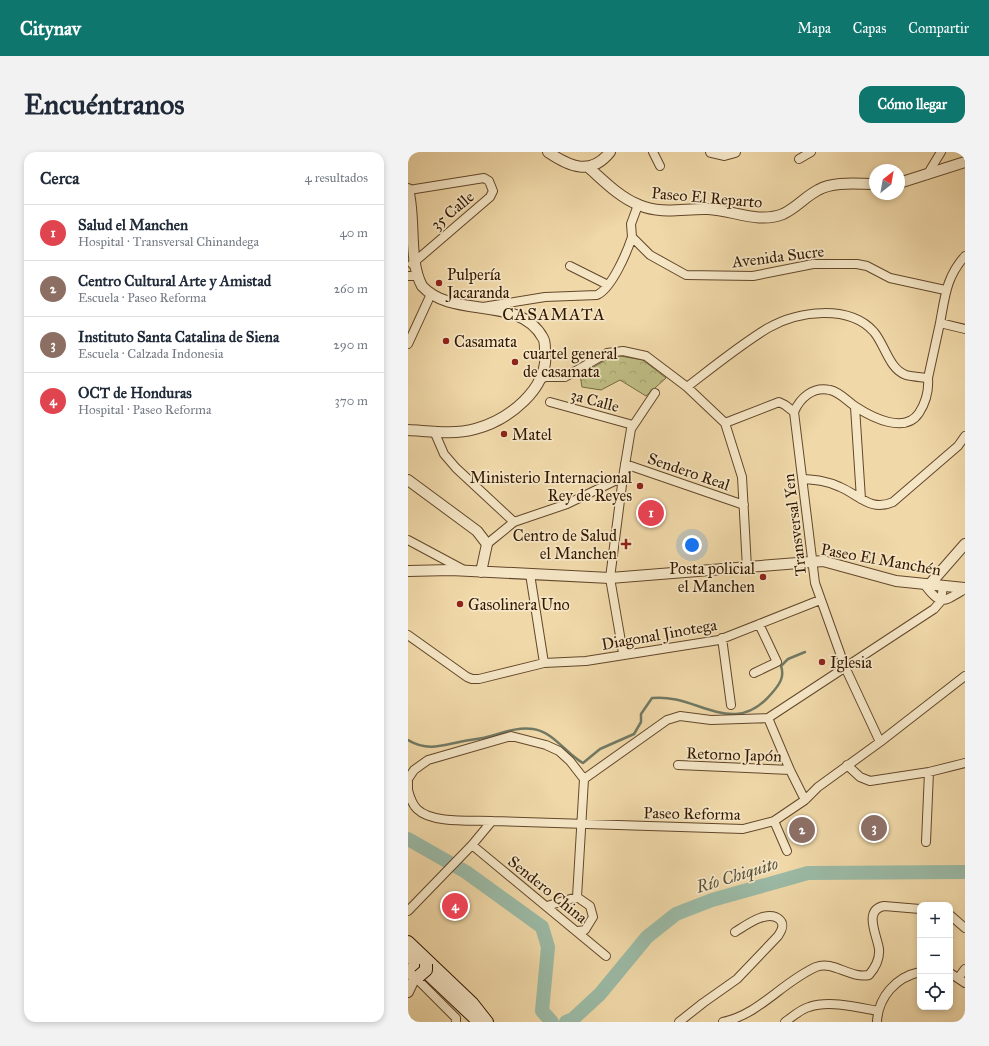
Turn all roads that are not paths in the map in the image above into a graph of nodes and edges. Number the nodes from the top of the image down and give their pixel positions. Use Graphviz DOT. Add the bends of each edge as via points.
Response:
graph roads {
  1 [pos="548,152"];
  2 [pos="610,152"];
  3 [pos="653,152"];
  4 [pos="711,152"];
  5 [pos="735,152"];
  6 [pos="811,152"];
  7 [pos="941,152"];
  8 [pos="799,159"];
  9 [pos="965,162"];
  10 [pos="660,166"];
  11 [pos="588,168"];
  12 [pos="927,175"];
  13 [pos="905,181"];
  14 [pos="869,184"];
  15 [pos="408,190"];
  16 [pos="638,205"];
  17 [pos="632,237"];
  18 [pos="965,256"];
  19 [pos="412,264"];
  20 [pos="570,266"];
  21 [pos="412,276"];
  22 [pos="608,285"];
  23 [pos="945,290"];
  24 [pos="431,294"];
  25 [pos="482,307"];
  26 [pos="940,322"];
  27 [pos="965,329"];
  28 [pos="408,344"];
  29 [pos="928,378"];
  30 [pos="540,379"];
  31 [pos="687,387"];
  32 [pos="655,393"];
  33 [pos="550,402"];
  34 [pos="855,407"];
  35 [pos="794,412"];
  36 [pos="725,422"];
  37 [pos="633,425"];
  38 [pos="408,430"];
  39 [pos="434,431"];
  40 [pos="965,436"];
  41 [pos="625,464"];
  42 [pos="623,477"];
  43 [pos="804,478"];
  44 [pos="408,480"];
  45 [pos="861,499"];
  46 [pos="744,505"];
  47 [pos="514,522"];
  48 [pos="408,540"];
  49 [pos="487,544"];
  50 [pos="965,544"];
  51 [pos="812,561"];
  52 [pos="747,568"];
  53 [pos="408,571"];
  54 [pos="466,571"];
  55 [pos="482,572"];
  56 [pos="530,574"];
  57 [pos="610,578"];
  58 [pos="927,584"];
  59 [pos="943,586"];
  60 [pos="965,589"];
  61 [pos="820,600"];
  62 [pos="941,601"];
  63 [pos="759,624"];
  64 [pos="408,635"];
  65 [pos="722,638"];
  66 [pos="623,653"];
  67 [pos="544,663"];
  68 [pos="845,667"];
  69 [pos="754,673"];
  70 [pos="965,676"];
  71 [pos="731,705"];
  72 [pos="768,718"];
  73 [pos="880,742"];
  74 [pos="965,763"];
  75 [pos="847,765"];
  76 [pos="678,766"];
  77 [pos="790,770"];
  78 [pos="929,772"];
  79 [pos="584,779"];
  80 [pos="408,790"];
  81 [pos="805,800"];
  82 [pos="492,821"];
  83 [pos="774,821"];
  84 [pos="582,824"];
  85 [pos="926,842"];
  86 [pos="470,848"];
  87 [pos="787,851"];
  88 [pos="577,897"];
  89 [pos="547,906"];
  90 [pos="917,909"];
  91 [pos="408,911"];
  92 [pos="953,918"];
  93 [pos="965,928"];
  94 [pos="578,931"];
  95 [pos="735,932"];
  96 [pos="408,942"];
  97 [pos="408,955"];
  98 [pos="606,956"];
  99 [pos="426,961"];
  100 [pos="965,969"];
  101 [pos="917,973"];
  102 [pos="952,974"];
  103 [pos="414,975"];
  104 [pos="962,980"];
  105 [pos="408,992"];
  106 [pos="878,1010"];
  107 [pos="456,1020"];
  108 [pos="479,1022"];
  109 [pos="487,1022"];
  110 [pos="679,1022"];
  111 [pos="723,1022"];
  112 [pos="785,1022"];
  113 [pos="877,1022"];
  1 -- 11 [label="street" via="572,165"];
  2 -- 11 [label="street" via="602,161"];
  3 -- 10 [label="street"];
  4 -- 5 [label="street" via="724,156"];
  6 -- 8 [label="street"];
  7 -- 12 [label="street"];
  9 -- 12 [label="street"];
  11 -- 16 [label="street, Paseo El Reparto"];
  12 -- 13 [label="street"];
  14 -- 16 [label="street, Paseo El Reparto" via="830,186 818,190 783,214 772,217 758,218 710,209 651,210"];
  15 -- 19 [label="street" via="411,205"];
  15 -- 19 [label="street, 35 Calle" via="484,178 489,181 493,191 490,197"];
  16 -- 17 [label="street" via="631,224"];
  17 -- 22 [label="street" via="627,252"];
  17 -- 23 [label="street, Avenida Sucre" via="650,255 686,275 753,276 813,264 857,264 867,266 890,278"];
  18 -- 23 [label="street" via="955,266"];
  19 -- 21 [label="street"];
  20 -- 22 [label="street"];
  21 -- 24 [label="street"];
  22 -- 25 [label="street" via="597,295 545,297"];
  23 -- 26 [label="street"];
  24 -- 25 [label="street" via="447,302"];
  24 -- 28 [label="street"];
  25 -- 30 [label="street" via="518,316 535,326 544,340 547,359"];
  26 -- 27 [label="street"];
  26 -- 29 [label="street"];
  29 -- 31 [label="street" via="906,375 896,368 878,338 862,322 843,314 819,314 799,317 769,328"];
  29 -- 34 [label="street" via="925,404 915,418 907,423 896,424"];
  30 -- 31 [label="street" via="565,377 607,353 623,351 646,356"];
  30 -- 39 [label="street" via="519,406 490,424 459,432"];
  31 -- 36 [label="street"];
  32 -- 37 [label="street"];
  33 -- 37 [label="street, 3a Calle"];
  34 -- 35 [label="street" via="831,390 818,390 799,401"];
  34 -- 45 [label="street"];
  35 -- 36 [label="street" via="779,402"];
  35 -- 43 [label="street, Transversal Yen"];
  36 -- 46 [label="street" via="742,477"];
  37 -- 41 [label="street"];
  38 -- 39 [label="street"];
  39 -- 47 [label="street" via="444,454 456,468"];
  40 -- 45 [label="street" via="958,446 893,502 883,507"];
  41 -- 42 [label="street"];
  41 -- 46 [label="street, Sendero Real"];
  42 -- 47 [label="street" via="567,504"];
  42 -- 57 [label="street"];
  43 -- 45 [label="street" via="822,480 839,486"];
  43 -- 51 [label="street, Transversal Yen"];
  44 -- 49 [label="street" via="477,531"];
  46 -- 52 [label="street"];
  47 -- 49 [label="street"];
  48 -- 54 [label="street"];
  49 -- 55 [label="street"];
  50 -- 58 [label="street"];
  51 -- 52 [label="street, Paseo El Manchén"];
  51 -- 58 [label="street, Paseo El Manchén" via="823,561 896,580"];
  51 -- 61 [label="street, Transversal Yen"];
  52 -- 57 [label="street, Paseo El Manchén"];
  53 -- 54 [label="street, Paseo El Manchén"];
  54 -- 55 [label="street, Paseo El Manchén"];
  55 -- 56 [label="street, Paseo El Manchén"];
  56 -- 57 [label="street, Paseo El Manchén"];
  56 -- 67 [label="street"];
  57 -- 66 [label="street"];
  58 -- 59 [label="street, Paseo El Manchén"];
  58 -- 62 [label="street" via="935,598"];
  59 -- 60 [label="street, Paseo El Manchén"];
  59 -- 62 [label="street"];
  60 -- 62 [label="street"];
  61 -- 63 [label="street, Diagonal Jinotega"];
  61 -- 68 [label="street, Transversal Yen"];
  62 -- 68 [label="street" via="934,609"];
  63 -- 65 [label="street, Diagonal Jinotega"];
  63 -- 69 [label="street" via="777,662"];
  64 -- 67 [label="street, Diagonal Jinotega" via="472,680"];
  65 -- 66 [label="street, Diagonal Jinotega"];
  65 -- 71 [label="street"];
  66 -- 67 [label="street, Diagonal Jinotega" via="586,661"];
  68 -- 72 [label="street"];
  68 -- 73 [label="street, Transversal Yen"];
  70 -- 73 [label="street, Paseo Reforma"];
  72 -- 77 [label="street"];
  72 -- 79 [label="street" via="711,720 680,716 667,720"];
  73 -- 75 [label="street, Paseo Reforma"];
  74 -- 78 [label="street"];
  75 -- 78 [label="street" via="860,777 870,781"];
  75 -- 81 [label="street, Paseo Reforma"];
  76 -- 77 [label="street, Retorno Japón"];
  77 -- 81 [label="street"];
  78 -- 85 [label="street"];
  79 -- 80 [label="street" via="559,751 511,736 428,760 414,770 408,779"];
  79 -- 84 [label="street"];
  80 -- 82 [label="street, Paseo Reforma" via="411,801 418,811 438,819"];
  81 -- 83 [label="street, Paseo Reforma"];
  82 -- 84 [label="street, Paseo Reforma"];
  82 -- 86 [label="street"];
  83 -- 84 [label="street, Paseo Reforma" via="743,829"];
  83 -- 87 [label="street"];
  84 -- 88 [label="street"];
  86 -- 89 [label="street, Sendero China"];
  86 -- 91 [label="street"];
  88 -- 89 [label="street"];
  88 -- 94 [label="street" via="590,906 594,917 584,930"];
  89 -- 94 [label="street, Sendero China"];
  90 -- 111 [label="street" via="884,906 875,910 872,920 879,956 874,970 869,975 860,977 827,965 815,968 764,1003 740,1017"];
  92 -- 93 [label="street"];
  94 -- 98 [label="street, Sendero China"];
  95 -- 110 [label="street" via="767,916 776,917 783,928 738,979"];
  96 -- 99 [label="main road"];
  97 -- 108 [label="main road"];
  99 -- 103 [label="main road, bridge" via="426,970"];
  99 -- 109 [label="main road" via="472,1003"];
  100 -- 104 [label="street"];
  101 -- 106 [label="street" via="908,975 886,994"];
  102 -- 104 [label="street"];
  103 -- 105 [label="street"];
  103 -- 107 [label="street"];
  106 -- 112 [label="street" via="818,1005 808,1007"];
  106 -- 113 [label="street"];
}
